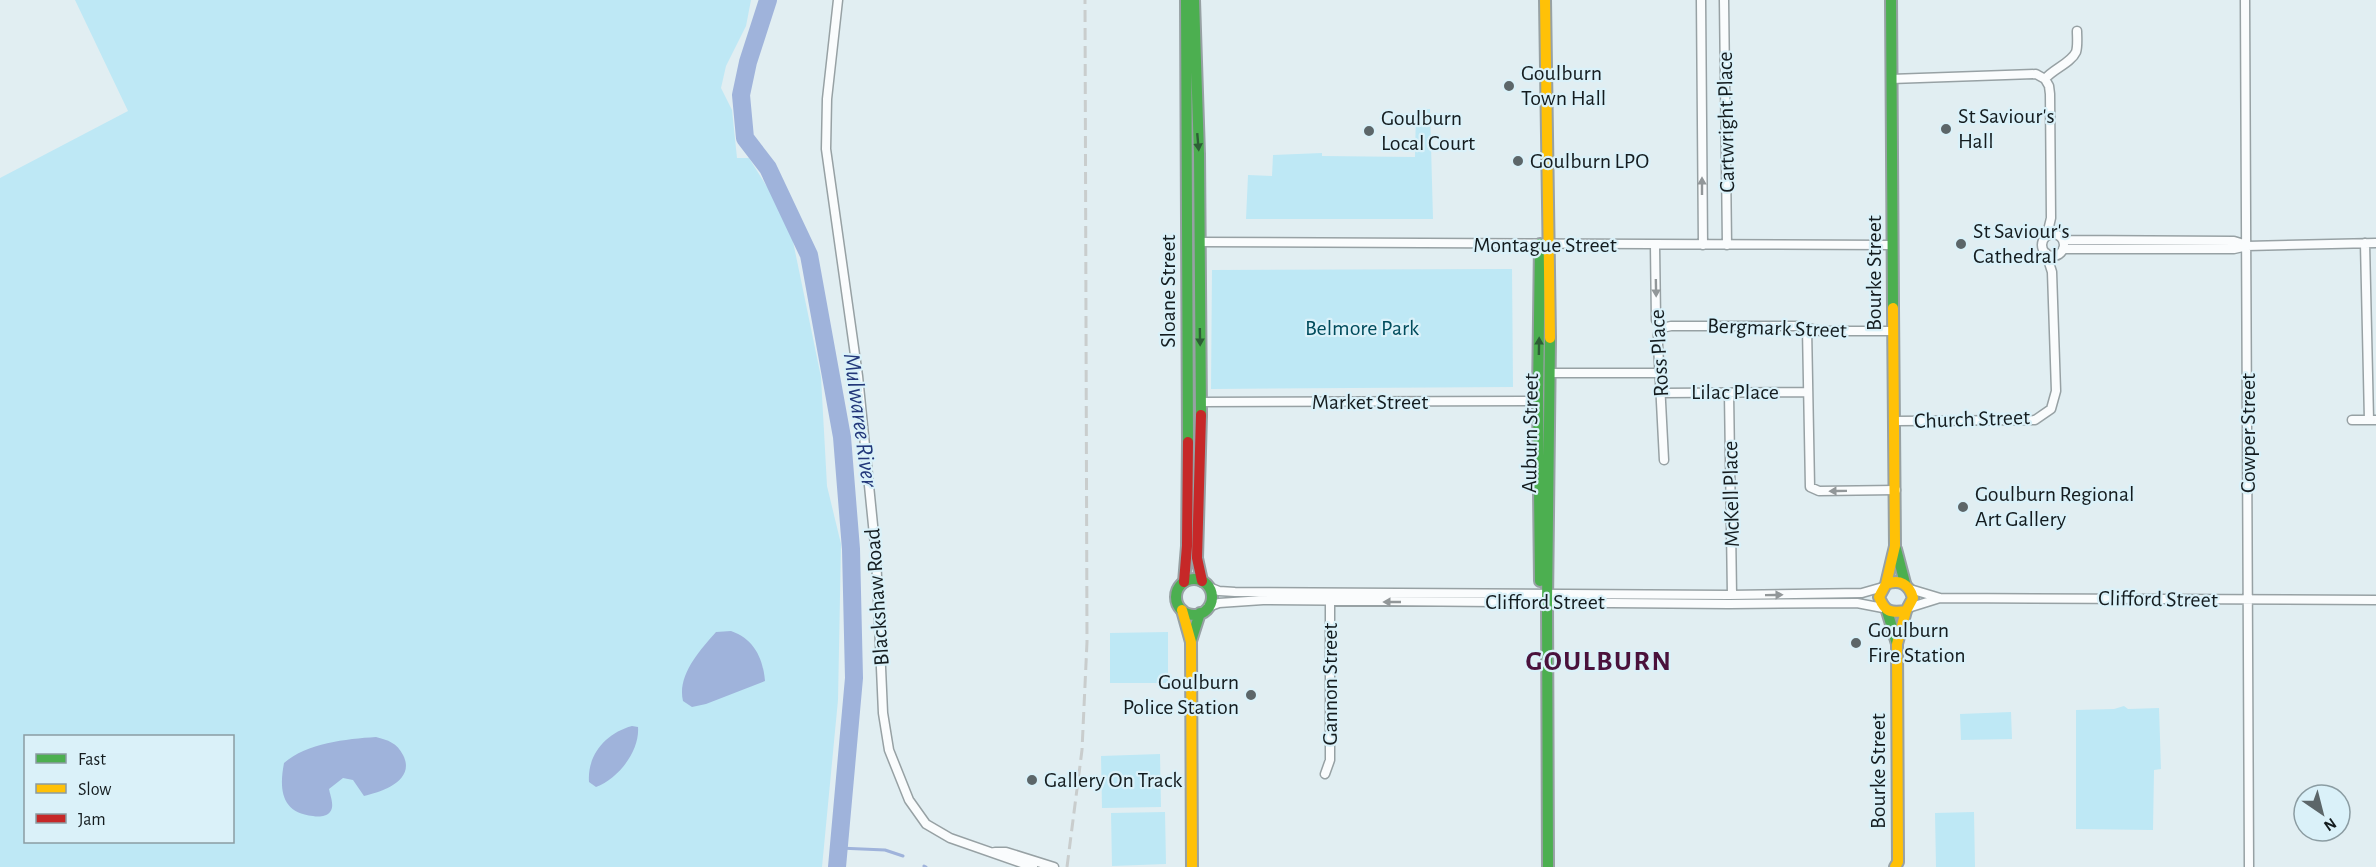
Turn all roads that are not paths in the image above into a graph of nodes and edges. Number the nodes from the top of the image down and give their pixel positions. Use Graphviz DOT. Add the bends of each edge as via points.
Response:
graph roads {
  1 [pos="838,0"];
  2 [pos="1186,0"];
  3 [pos="1194,0"];
  4 [pos="1538,0"];
  5 [pos="1545,0"];
  6 [pos="1701,0"];
  7 [pos="1724,0"];
  8 [pos="1891,0"];
  9 [pos="2245,0"];
  10 [pos="2077,31"];
  11 [pos="1891,78"];
  12 [pos="2045,79"];
  13 [pos="1187,183"];
  14 [pos="1181,203"];
  15 [pos="2051,218"];
  16 [pos="2047,236"];
  17 [pos="1199,242"];
  18 [pos="2365,243"];
  19 [pos="2376,243"];
  20 [pos="1544,244"];
  21 [pos="1703,244"];
  22 [pos="1655,245"];
  23 [pos="1727,245"];
  24 [pos="1892,245"];
  25 [pos="2060,245"];
  26 [pos="2247,246"];
  27 [pos="2046,253"];
  28 [pos="2052,272"];
  29 [pos="1188,308"];
  30 [pos="1662,328"];
  31 [pos="1808,328"];
  32 [pos="1893,331"];
  33 [pos="1551,373"];
  34 [pos="1660,373"];
  35 [pos="1808,392"];
  36 [pos="1661,393"];
  37 [pos="1729,393"];
  38 [pos="1538,401"];
  39 [pos="1201,402"];
  40 [pos="2352,420"];
  41 [pos="2372,420"];
  42 [pos="1896,421"];
  43 [pos="1664,460"];
  44 [pos="1188,471"];
  45 [pos="1896,490"];
  46 [pos="1895,546"];
  47 [pos="1184,582"];
  48 [pos="1205,584"];
  49 [pos="1884,586"];
  50 [pos="1907,586"];
  51 [pos="1330,597"];
  52 [pos="1544,598"];
  53 [pos="1730,598"];
  54 [pos="1940,598"];
  55 [pos="1752,599"];
  56 [pos="2376,600"];
  57 [pos="2248,601"];
  58 [pos="1182,610"];
  59 [pos="1204,610"];
  60 [pos="1885,610"];
  61 [pos="1907,610"];
  62 [pos="1191,642"];
  63 [pos="1897,644"];
  64 [pos="1325,774"];
  65 [pos="995,852"];
  66 [pos="1192,862"];
  67 [pos="1898,865"];
  68 [pos="1032,867"];
  69 [pos="1054,867"];
  70 [pos="1186,867"];
  71 [pos="1540,867"];
  72 [pos="1548,867"];
  73 [pos="2248,867"];
  1 -- 65 [label="street, Blackshaw Road" via="826,99 826,149 858,376 876,555 883,713 889,750 909,800 926,824 950,838"];
  2 -- 13 [label="main road, Sloane Street"];
  3 -- 17 [label="main road, Sloane Street, one-way"];
  4 -- 20 [label="main road, Auburn Street"];
  5 -- 20 [label="main road, Auburn Street"];
  21 -- 6 [label="street, Cartwright Place, one-way"];
  7 -- 23 [label="street, Cartwright Place"];
  8 -- 11 [label="main road, Bourke Street"];
  9 -- 26 [label="street, Cowper Street"];
  10 -- 12 [label="street" via="2076,51"];
  11 -- 12 [label="street" via="2036,74"];
  11 -- 24 [label="main road, Bourke Street"];
  12 -- 15 [label="street" via="2050,94"];
  13 -- 14 [label="main road"];
  13 -- 29 [label="main road, Sloane Street"];
  15 -- 16 [label="street"];
  15 -- 25 [label="street"];
  16 -- 25 [label="street"];
  16 -- 27 [label="street" via="2042,244"];
  17 -- 20 [label="street, Montague Street"];
  17 -- 29 [label="main road" via="1193,248 1193,293"];
  17 -- 39 [label="main road, Sloane Street, one-way"];
  18 -- 19 [label="street"];
  18 -- 26 [label="street"];
  18 -- 41 [label="street"];
  20 -- 22 [label="street, Montague Street"];
  20 -- 33 [label="main road, Auburn Street"];
  38 -- 20 [label="main road, Auburn Street, one-way"];
  21 -- 22 [label="street, Montague Street"];
  21 -- 23 [label="street, Montague Street"];
  22 -- 30 [label="street, Ross Place, one-way" via="1656,320"];
  23 -- 24 [label="street, Montague Street"];
  24 -- 32 [label="main road, Bourke Street"];
  25 -- 26 [label="street" via="2234,249"];
  25 -- 27 [label="street" via="2050,255"];
  25 -- 28 [label="street, Church Street"];
  26 -- 57 [label="street, Cowper Street"];
  27 -- 28 [label="street, Church Street"];
  28 -- 42 [label="street, Church Street" via="2056,391 2051,409 2035,420"];
  29 -- 44 [label="main road, Sloane Street"];
  30 -- 31 [label="street, Bergmark Street"];
  30 -- 34 [label="street, Ross Place" via="1658,334"];
  31 -- 32 [label="street, Bergmark Street"];
  31 -- 35 [label="street"];
  32 -- 42 [label="main road, Bourke Street"];
  33 -- 34 [label="street"];
  33 -- 52 [label="main road, Auburn Street"];
  34 -- 36 [label="street, Ross Place"];
  35 -- 37 [label="street, Lilac Place"];
  45 -- 35 [label="street, one-way" via="1819,491 1810,487"];
  36 -- 37 [label="street, Lilac Place"];
  36 -- 43 [label="street, Ross Place"];
  37 -- 53 [label="street, McKell Place"];
  38 -- 39 [label="street, Market Street"];
  38 -- 52 [label="main road, Auburn Street"];
  39 -- 44 [label="main road" via="1193,417"];
  39 -- 48 [label="main road, Sloane Street" via="1197,546 1198,569"];
  40 -- 41 [label="street"];
  42 -- 45 [label="main road, Bourke Street"];
  44 -- 47 [label="main road, Sloane Street"];
  45 -- 46 [label="main road, Bourke Street"];
  46 -- 49 [label="main road, Bourke Street"];
  46 -- 50 [label="main road, Bourke Street"];
  47 -- 48 [label="main road" via="1191,579"];
  47 -- 58 [label="main road" via="1176,599"];
  48 -- 51 [label="street, Clifford Street" via="1219,591"];
  48 -- 59 [label="main road" via="1212,597"];
  49 -- 50 [label="main road" via="1895,581"];
  55 -- 49 [label="street, Clifford Street, one-way" via="1862,593"];
  49 -- 60 [label="main road" via="1879,597"];
  50 -- 54 [label="street, Clifford Street"];
  50 -- 61 [label="main road" via="1913,598"];
  51 -- 52 [label="street, Clifford Street"];
  51 -- 59 [label="street, Clifford Street" via="1219,603"];
  51 -- 64 [label="street, Gannon Street" via="1330,760"];
  52 -- 53 [label="street, Clifford Street"];
  52 -- 71 [label="main road, Auburn Street"];
  52 -- 72 [label="main road, Auburn Street"];
  53 -- 55 [label="street, Clifford Street"];
  54 -- 57 [label="street, Clifford Street"];
  54 -- 61 [label="street, Clifford Street"];
  55 -- 60 [label="street, Clifford Street" via="1857,603"];
  56 -- 57 [label="street, Clifford Street"];
  57 -- 73 [label="street, Cowper Street"];
  58 -- 59 [label="main road" via="1190,614"];
  58 -- 62 [label="main road"];
  59 -- 62 [label="main road"];
  60 -- 61 [label="main road" via="1896,614"];
  60 -- 63 [label="main road, Bourke Street"];
  61 -- 63 [label="main road, Bourke Street"];
  62 -- 66 [label="main road"];
  63 -- 67 [label="main road, Bourke Street"];
  65 -- 68 [label="street, Blackshaw Road"];
  65 -- 69 [label="street, Blackshaw Road"];
  66 -- 70 [label="street"];
}
